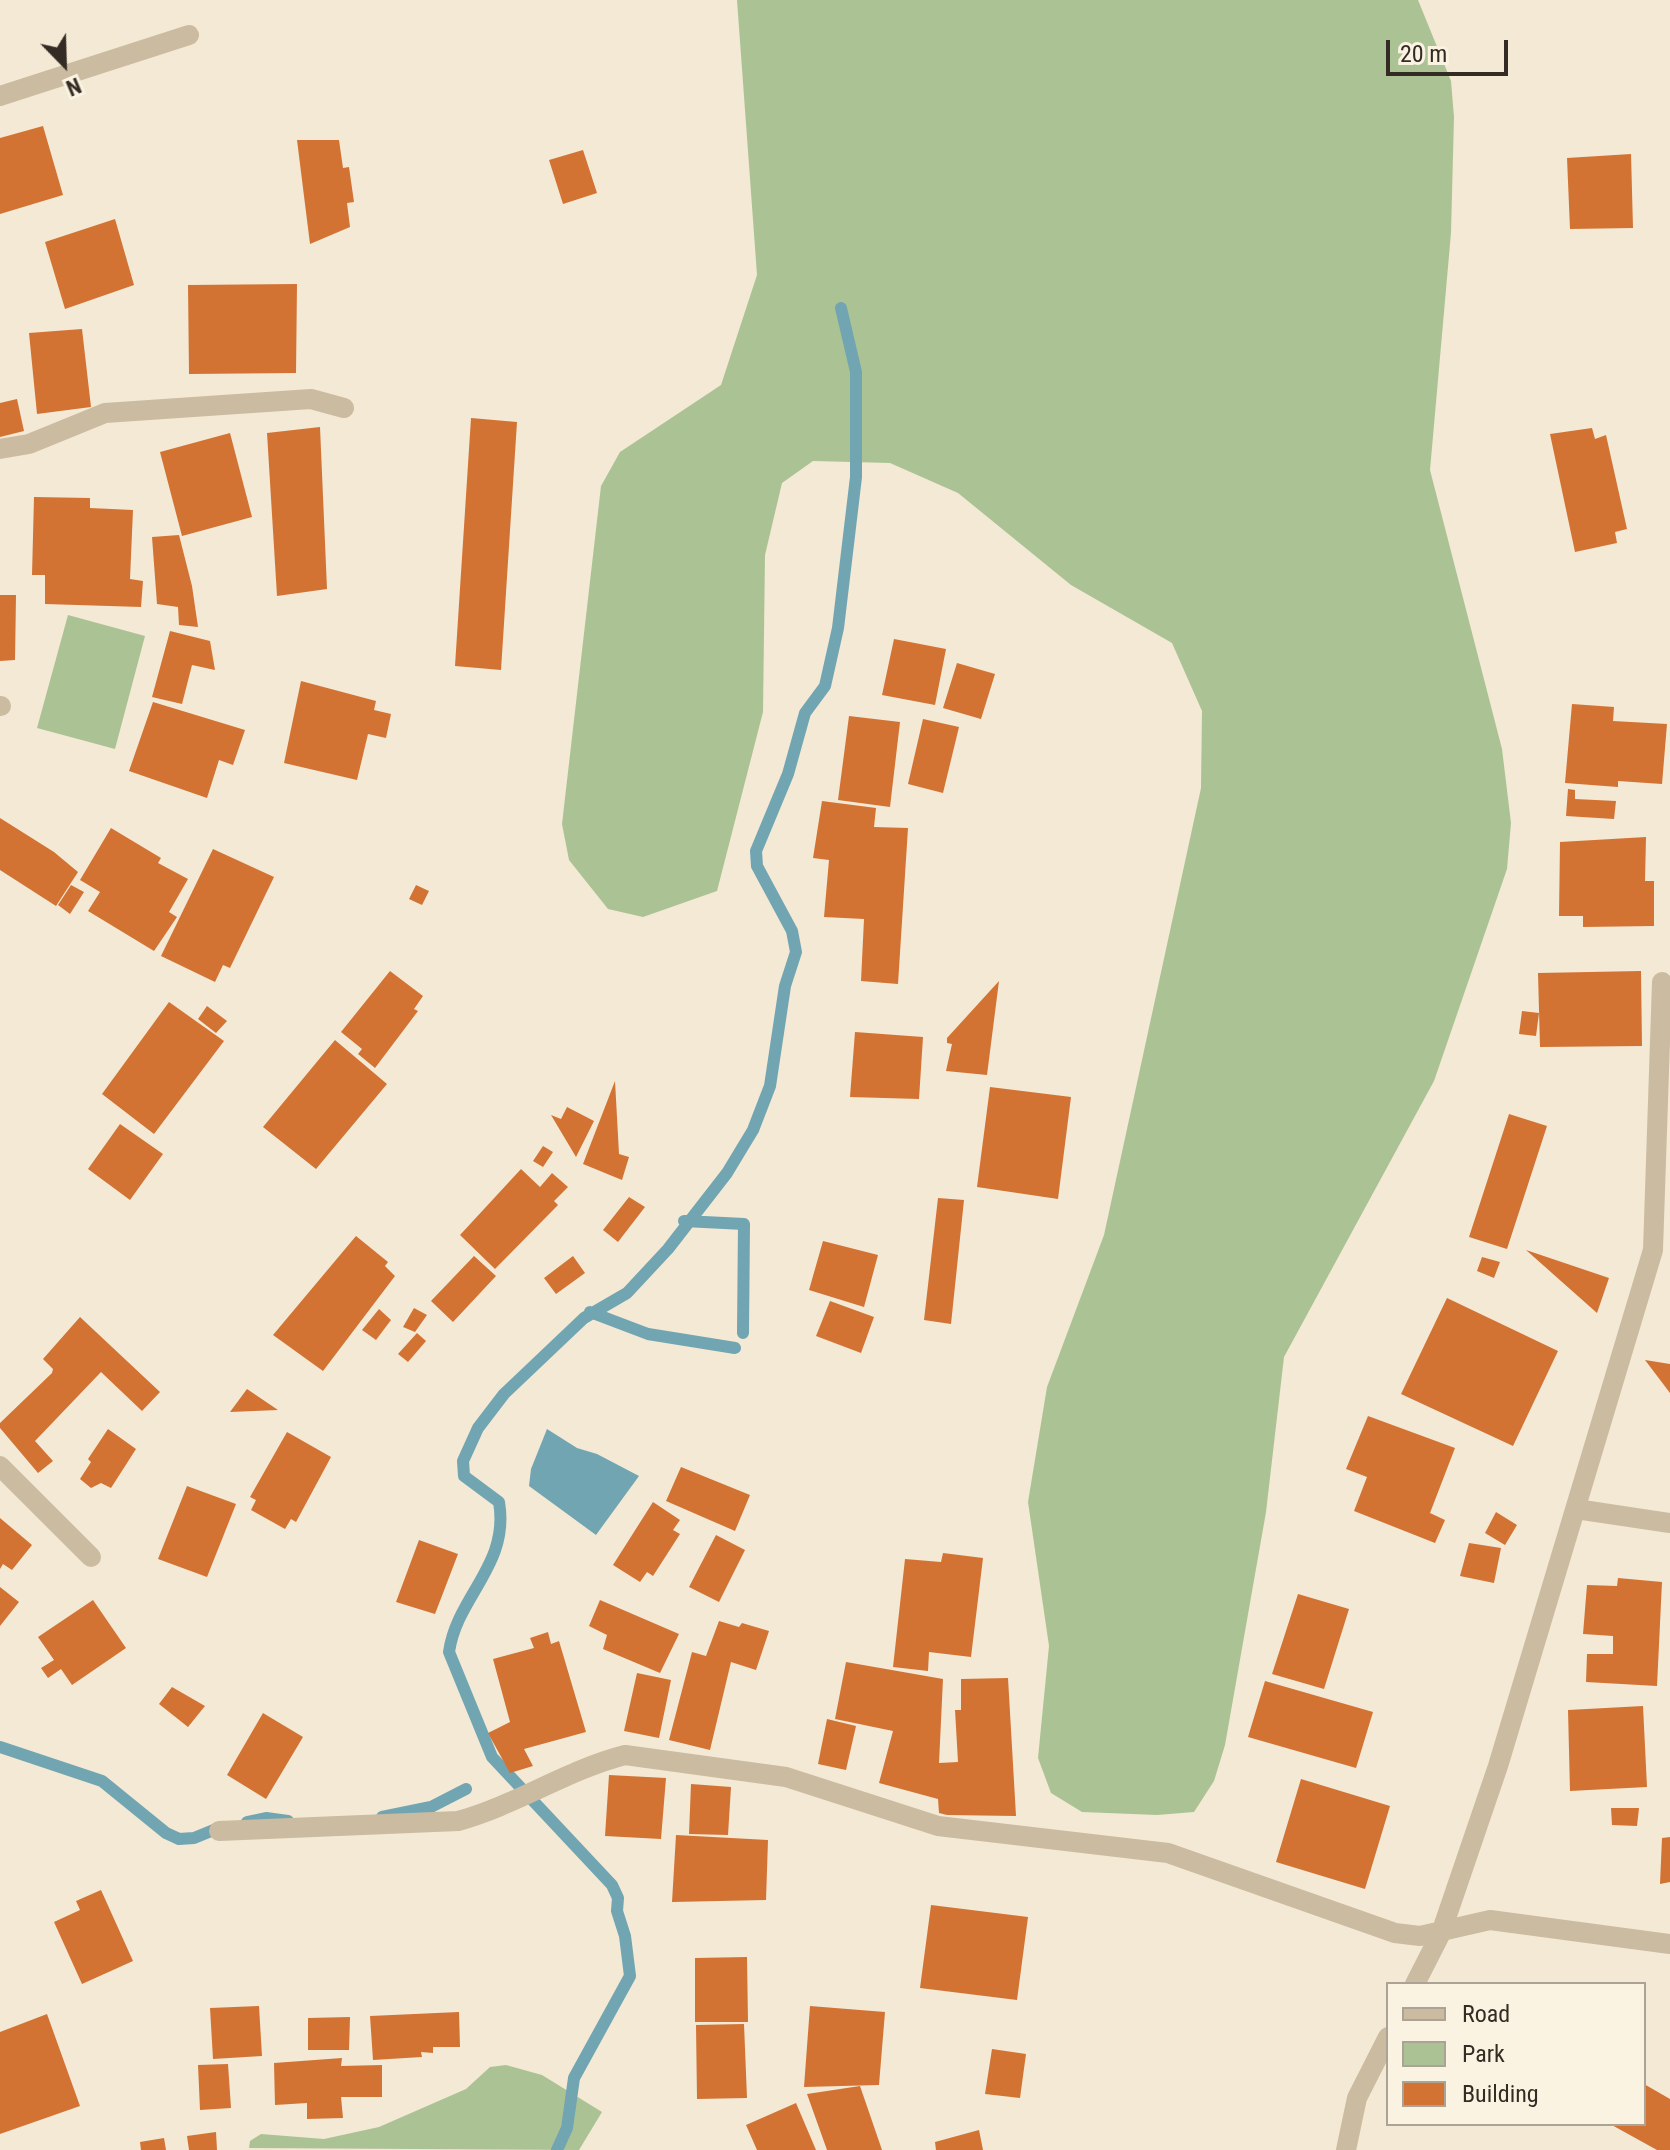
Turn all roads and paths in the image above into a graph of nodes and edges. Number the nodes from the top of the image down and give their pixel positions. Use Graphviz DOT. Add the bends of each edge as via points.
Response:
graph roads {
  1 [pos="189,35"];
  2 [pos="0,96"];
  3 [pos="344,408"];
  4 [pos="0,449"];
  5 [pos="1662,982"];
  6 [pos="0,1466"];
  7 [pos="1576,1509"];
  8 [pos="1670,1523"];
  9 [pos="91,1557"];
  10 [pos="219,1831"];
  11 [pos="1441,1933"];
  12 [pos="1670,1944"];
  13 [pos="1416,1982"];
  14 [pos="1386,2041"];
  15 [pos="1346,2150"];
  1 -- 2 [label="street"];
  3 -- 4 [label="street" via="311,399 105,413 29,444"];
  5 -- 7 [label="street" via="1653,1250"];
  6 -- 9 [label="street"];
  7 -- 8 [label="street"];
  7 -- 11 [label="street"];
  10 -- 11 [label="street" via="430,1824 483,1814 625,1755 786,1777 938,1826 1168,1853 1395,1933"];
  11 -- 12 [label="street" via="1490,1920"];
  11 -- 13 [label="street"];
  14 -- 15 [label="street" via="1357,2098"];
}
